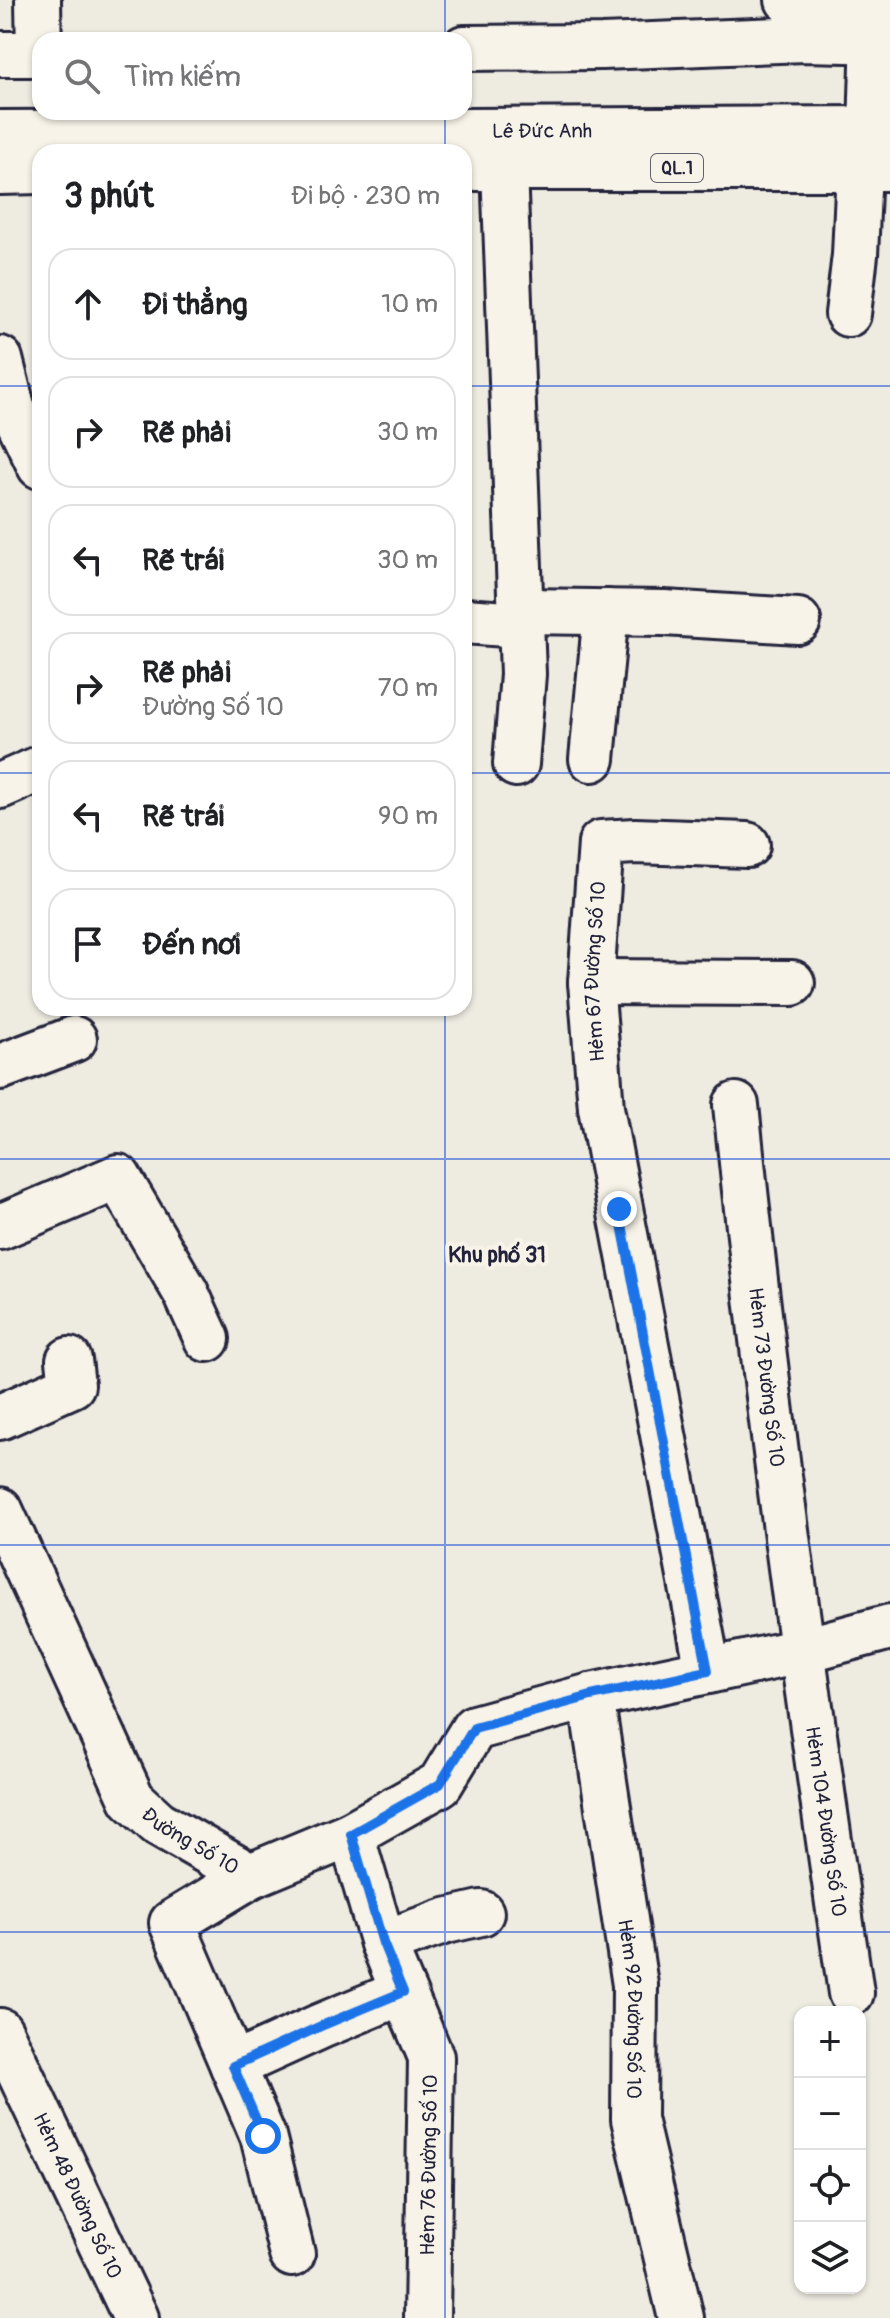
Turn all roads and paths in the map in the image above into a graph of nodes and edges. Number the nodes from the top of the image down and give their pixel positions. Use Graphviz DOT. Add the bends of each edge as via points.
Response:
graph roads {
  1 [pos="38,0"];
  2 [pos="788,0"];
  3 [pos="881,17"];
  4 [pos="39,32"];
  5 [pos="472,48"];
  6 [pos="0,54"];
  7 [pos="32,54"];
  8 [pos="0,133"];
  9 [pos="878,148"];
  10 [pos="484,168"];
  11 [pos="32,171"];
  12 [pos="0,172"];
  13 [pos="848,314"];
  14 [pos="0,359"];
  15 [pos="32,449"];
  16 [pos="606,612"];
  17 [pos="521,618"];
  18 [pos="472,621"];
  19 [pos="798,621"];
  20 [pos="592,759"];
  21 [pos="516,764"];
  22 [pos="32,772"];
  23 [pos="0,786"];
  24 [pos="747,845"];
  25 [pos="591,982"];
  26 [pos="792,983"];
  27 [pos="74,1039"];
  28 [pos="0,1067"];
  29 [pos="736,1105"];
  30 [pos="0,1227"];
  31 [pos="207,1339"];
  32 [pos="69,1360"];
  33 [pos="0,1417"];
  34 [pos="0,1510"];
  35 [pos="890,1627"];
  36 [pos="801,1651"];
  37 [pos="708,1671"];
  38 [pos="591,1696"];
  39 [pos="351,1834"];
  40 [pos="250,1876"];
  41 [pos="481,1913"];
  42 [pos="383,1943"];
  43 [pos="403,1992"];
  44 [pos="851,1993"];
  45 [pos="0,2031"];
  46 [pos="233,2066"];
  47 [pos="292,2254"];
  48 [pos="136,2318"];
  49 [pos="427,2318"];
  50 [pos="681,2318"];
  1 -- 4 [label="main road"];
  2 -- 3 [label="main road"];
  3 -- 5 [label="main road" via="805,39"];
  3 -- 9 [label="main road"];
  6 -- 7 [label="main road"];
  8 -- 9 [label="main road, Lê Đức Anh / QL.1"];
  9 -- 10 [label="main road, Lê Đức Anh / QL.1"];
  9 -- 13 [label="main road"];
  10 -- 17 [label="main road"];
  11 -- 12 [label="main road"];
  14 -- 15 [label="main road" via="12,407"];
  16 -- 17 [label="main road"];
  16 -- 19 [label="main road"];
  16 -- 20 [label="main road"];
  17 -- 18 [label="main road"];
  17 -- 21 [label="main road"];
  22 -- 23 [label="main road"];
  24 -- 25 [label="main road, Hẻm 67 Đường Số 10" via="601,843"];
  25 -- 26 [label="main road"];
  25 -- 37 [label="main road, Hẻm 67 Đường Số 10" via="601,1108"];
  27 -- 28 [label="main road"];
  29 -- 36 [label="main road, Hẻm 73 Đường Số 10"];
  30 -- 31 [label="main road" via="118,1177"];
  32 -- 33 [label="main road" via="72,1385"];
  34 -- 40 [label="main road, Đường Số 10" via="132,1799 158,1823"];
  35 -- 36 [label="main road, Đường Số 10"];
  36 -- 37 [label="main road, Đường Số 10"];
  36 -- 44 [label="main road, Hẻm 104 Đường Số 10"];
  37 -- 38 [label="main road, Đường Số 10"];
  38 -- 39 [label="main road, Đường Số 10" via="474,1728 440,1784"];
  38 -- 50 [label="main road, Hẻm 92 Đường Số 10" via="635,1985 634,2119"];
  39 -- 40 [label="main road, Đường Số 10"];
  39 -- 42 [label="main road, Hẻm 76 Đường Số 10"];
  40 -- 46 [label="main road" via="172,1923"];
  41 -- 42 [label="main road"];
  42 -- 43 [label="main road, Hẻm 76 Đường Số 10"];
  43 -- 46 [label="main road"];
  43 -- 49 [label="main road, Hẻm 76 Đường Số 10" via="431,2057"];
  45 -- 48 [label="main road, Hẻm 48 Đường Số 10"];
  46 -- 47 [label="main road" via="263,2136"];
}
